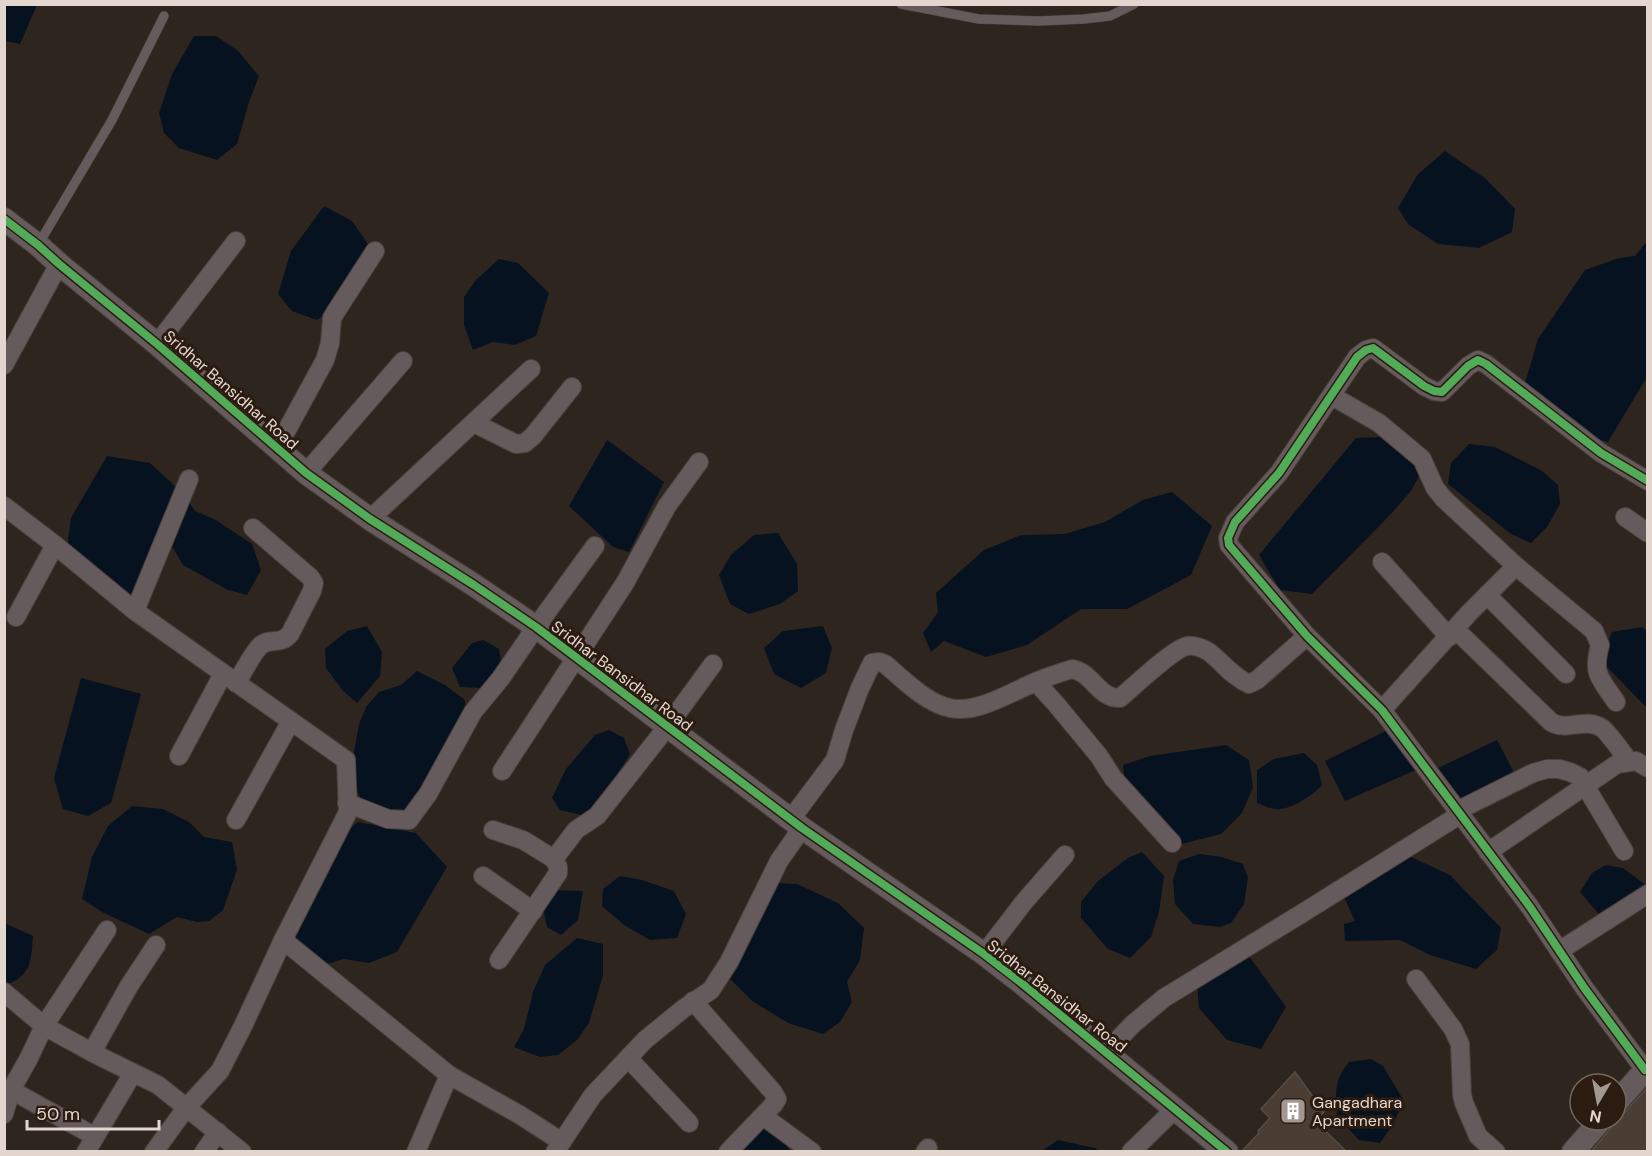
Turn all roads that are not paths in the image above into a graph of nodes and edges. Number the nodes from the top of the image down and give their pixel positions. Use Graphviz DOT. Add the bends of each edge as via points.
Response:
graph roads {
  1 [pos="901,4"];
  2 [pos="1134,4"];
  3 [pos="164,16"];
  4 [pos="4,219"];
  5 [pos="236,241"];
  6 [pos="38,245"];
  7 [pos="375,251"];
  8 [pos="59,264"];
  9 [pos="157,344"];
  10 [pos="403,361"];
  11 [pos="4,365"];
  12 [pos="531,369"];
  13 [pos="572,387"];
  14 [pos="1332,396"];
  15 [pos="474,423"];
  16 [pos="277,448"];
  17 [pos="699,462"];
  18 [pos="306,473"];
  19 [pos="189,479"];
  20 [pos="1647,481"];
  21 [pos="4,506"];
  22 [pos="1625,517"];
  23 [pos="370,519"];
  24 [pos="253,528"];
  25 [pos="1647,533"];
  26 [pos="56,545"];
  27 [pos="595,546"];
  28 [pos="1382,562"];
  29 [pos="1516,566"];
  30 [pos="1487,595"];
  31 [pos="135,611"];
  32 [pos="16,617"];
  33 [pos="536,627"];
  34 [pos="1452,633"];
  35 [pos="1307,636"];
  36 [pos="576,657"];
  37 [pos="713,664"];
  38 [pos="1566,674"];
  39 [pos="229,678"];
  40 [pos="1036,682"];
  41 [pos="1616,702"];
  42 [pos="1382,710"];
  43 [pos="291,721"];
  44 [pos="667,727"];
  45 [pos="179,756"];
  46 [pos="1642,765"];
  47 [pos="502,771"];
  48 [pos="1586,786"];
  49 [pos="347,803"];
  50 [pos="1460,812"];
  51 [pos="236,820"];
  52 [pos="796,824"];
  53 [pos="493,830"];
  54 [pos="1172,843"];
  55 [pos="1624,851"];
  56 [pos="1488,852"];
  57 [pos="1065,855"];
  58 [pos="554,859"];
  59 [pos="483,876"];
  60 [pos="1647,894"];
  61 [pos="533,911"];
  62 [pos="107,930"];
  63 [pos="283,940"];
  64 [pos="156,945"];
  65 [pos="1559,951"];
  66 [pos="984,954"];
  67 [pos="499,960"];
  68 [pos="1416,979"];
  69 [pos="4,992"];
  70 [pos="693,1001"];
  71 [pos="44,1026"];
  72 [pos="92,1052"];
  73 [pos="1106,1052"];
  74 [pos="628,1058"];
  75 [pos="1646,1068"];
  76 [pos="133,1072"];
  77 [pos="449,1075"];
  78 [pos="1628,1089"];
  79 [pos="11,1090"];
  80 [pos="186,1108"];
  81 [pos="1175,1109"];
  82 [pos="4,1114"];
  83 [pos="763,1116"];
  84 [pos="688,1123"];
  85 [pos="218,1132"];
  86 [pos="1591,1132"];
  87 [pos="90,1144"];
  88 [pos="558,1147"];
  89 [pos="154,1152"];
  90 [pos="204,1152"];
  91 [pos="242,1152"];
  92 [pos="416,1152"];
  93 [pos="728,1152"];
  94 [pos="812,1152"];
  95 [pos="1131,1152"];
  96 [pos="1227,1152"];
  97 [pos="1496,1152"];
  98 [pos="1574,1152"];
  1 -- 2 [label="lane" via="979,19 1039,21 1110,16"];
  3 -- 6 [label="lane" via="112,120"];
  4 -- 6 [label="street, Sridhar Bansidhar Road"];
  5 -- 9 [label="street"];
  6 -- 8 [label="street, Sridhar Bansidhar Road"];
  7 -- 16 [label="street" via="332,318 325,360"];
  8 -- 9 [label="street, Sridhar Bansidhar Road"];
  8 -- 11 [label="street"];
  9 -- 16 [label="street, Sridhar Bansidhar Road"];
  10 -- 18 [label="street"];
  12 -- 15 [label="street"];
  13 -- 15 [label="street" via="525,443 516,444"];
  14 -- 20 [label="street" via="1357,357 1373,348 1424,386 1442,392 1478,360 1601,453"];
  14 -- 29 [label="street" via="1379,423 1422,459 1444,500"];
  14 -- 35 [label="street" via="1280,473 1235,522 1228,538 1229,545"];
  15 -- 23 [label="street"];
  16 -- 18 [label="street, Sridhar Bansidhar Road"];
  17 -- 36 [label="street" via="667,506 626,583"];
  18 -- 23 [label="street, Sridhar Bansidhar Road"];
  19 -- 31 [label="street"];
  21 -- 26 [label="street"];
  22 -- 25 [label="street"];
  23 -- 33 [label="street, Sridhar Bansidhar Road"];
  24 -- 39 [label="street" via="314,583 286,639 261,645"];
  26 -- 31 [label="street"];
  26 -- 32 [label="street"];
  27 -- 33 [label="street"];
  28 -- 34 [label="street"];
  29 -- 30 [label="street"];
  29 -- 41 [label="street" via="1593,631 1600,645 1596,669"];
  30 -- 34 [label="street"];
  30 -- 38 [label="street"];
  31 -- 39 [label="street"];
  33 -- 36 [label="street, Sridhar Bansidhar Road"];
  33 -- 49 [label="street" via="474,712 409,820 388,819"];
  34 -- 42 [label="street"];
  34 -- 46 [label="street" via="1551,722 1561,727 1583,723 1602,728"];
  35 -- 40 [label="street" via="1249,684 1207,651 1194,646 1174,653 1120,698 1106,695 1078,670"];
  35 -- 42 [label="street"];
  36 -- 44 [label="street, Sridhar Bansidhar Road"];
  36 -- 47 [label="street"];
  37 -- 44 [label="street"];
  39 -- 43 [label="street"];
  39 -- 45 [label="street"];
  40 -- 52 [label="street" via="983,704 949,708 924,696 885,664 872,663 835,760"];
  40 -- 54 [label="street" via="1113,778"];
  42 -- 50 [label="street"];
  43 -- 49 [label="street" via="346,760"];
  43 -- 51 [label="street"];
  44 -- 52 [label="street, Sridhar Bansidhar Road"];
  44 -- 58 [label="street" via="597,816 576,830"];
  46 -- 48 [label="street" via="1617,764"];
  48 -- 50 [label="street" via="1570,772 1546,769"];
  48 -- 55 [label="street"];
  48 -- 56 [label="street"];
  49 -- 63 [label="street" via="348,812"];
  50 -- 56 [label="street"];
  50 -- 73 [label="street" via="1164,998"];
  52 -- 66 [label="street, Sridhar Bansidhar Road"];
  52 -- 70 [label="street" via="729,962 711,990"];
  53 -- 58 [label="street" via="523,840"];
  56 -- 65 [label="street"];
  57 -- 66 [label="street"];
  58 -- 61 [label="street" via="558,873"];
  59 -- 61 [label="street"];
  60 -- 65 [label="street"];
  61 -- 67 [label="street"];
  62 -- 71 [label="street"];
  63 -- 77 [label="street"];
  63 -- 80 [label="street" via="220,1071"];
  64 -- 72 [label="street"];
  65 -- 75 [label="street"];
  66 -- 73 [label="street, Sridhar Bansidhar Road"];
  68 -- 97 [label="street" via="1460,1044 1464,1103 1478,1136"];
  69 -- 71 [label="street"];
  70 -- 74 [label="street"];
  70 -- 83 [label="street" via="773,1092 777,1099"];
  71 -- 72 [label="street"];
  71 -- 79 [label="street"];
  72 -- 76 [label="street"];
  73 -- 81 [label="street, Sridhar Bansidhar Road"];
  74 -- 84 [label="street"];
  74 -- 88 [label="street" via="593,1095"];
  75 -- 78 [label="street"];
  76 -- 80 [label="street" via="158,1085"];
  76 -- 87 [label="street"];
  77 -- 88 [label="street" via="520,1115"];
  77 -- 92 [label="street"];
  79 -- 82 [label="street"];
  79 -- 87 [label="street"];
  80 -- 85 [label="street"];
  80 -- 89 [label="street"];
  81 -- 95 [label="street"];
  81 -- 96 [label="street, Sridhar Bansidhar Road"];
  83 -- 93 [label="street"];
  83 -- 94 [label="street"];
  85 -- 90 [label="street"];
  85 -- 91 [label="street"];
  86 -- 98 [label="street"];
}
